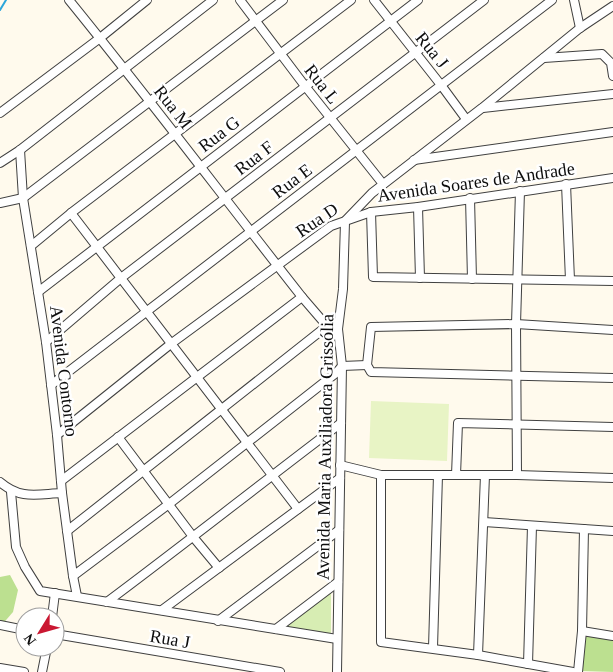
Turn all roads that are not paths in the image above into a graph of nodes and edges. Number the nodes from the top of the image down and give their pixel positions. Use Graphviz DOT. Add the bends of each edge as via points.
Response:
graph roads {
  1 [pos="69,0"];
  2 [pos="147,0"];
  3 [pos="213,0"];
  4 [pos="240,0"];
  5 [pos="284,0"];
  6 [pos="351,0"];
  7 [pos="374,0"];
  8 [pos="418,0"];
  9 [pos="484,0"];
  10 [pos="552,0"];
  11 [pos="574,0"];
  12 [pos="613,6"];
  13 [pos="255,22"];
  14 [pos="390,22"];
  15 [pos="580,28"];
  16 [pos="100,38"];
  17 [pos="416,52"];
  18 [pos="280,55"];
  19 [pos="544,58"];
  20 [pos="125,68"];
  21 [pos="613,76"];
  22 [pos="441,85"];
  23 [pos="305,86"];
  24 [pos="613,94"];
  25 [pos="149,102"];
  26 [pos="482,108"];
  27 [pos="0,113"];
  28 [pos="331,118"];
  29 [pos="466,119"];
  30 [pos="613,132"];
  31 [pos="175,134"];
  32 [pos="20,150"];
  33 [pos="356,151"];
  34 [pos="413,160"];
  35 [pos="0,163"];
  36 [pos="201,167"];
  37 [pos="613,178"];
  38 [pos="383,184"];
  39 [pos="566,184"];
  40 [pos="520,191"];
  41 [pos="23,198"];
  42 [pos="470,198"];
  43 [pos="226,199"];
  44 [pos="0,203"];
  45 [pos="418,207"];
  46 [pos="371,212"];
  47 [pos="71,213"];
  48 [pos="345,222"];
  49 [pos="251,231"];
  50 [pos="32,246"];
  51 [pos="97,248"];
  52 [pos="278,266"];
  53 [pos="121,278"];
  54 [pos="420,278"];
  55 [pos="518,278"];
  56 [pos="472,279"];
  57 [pos="570,280"];
  58 [pos="613,280"];
  59 [pos="38,292"];
  60 [pos="302,297"];
  61 [pos="147,310"];
  62 [pos="516,324"];
  63 [pos="327,326"];
  64 [pos="338,328"];
  65 [pos="613,330"];
  66 [pos="46,342"];
  67 [pos="172,343"];
  68 [pos="342,366"];
  69 [pos="369,369"];
  70 [pos="198,376"];
  71 [pos="516,376"];
  72 [pos="613,378"];
  73 [pos="51,385"];
  74 [pos="222,410"];
  75 [pos="341,423"];
  76 [pos="516,424"];
  77 [pos="613,427"];
  78 [pos="57,435"];
  79 [pos="118,437"];
  80 [pos="247,442"];
  81 [pos="340,465"];
  82 [pos="144,471"];
  83 [pos="272,475"];
  84 [pos="382,475"];
  85 [pos="438,475"];
  86 [pos="456,475"];
  87 [pos="485,475"];
  88 [pos="517,475"];
  89 [pos="340,478"];
  90 [pos="613,478"];
  91 [pos="61,481"];
  92 [pos="0,482"];
  93 [pos="11,492"];
  94 [pos="62,493"];
  95 [pos="169,504"];
  96 [pos="298,509"];
  97 [pos="484,522"];
  98 [pos="532,526"];
  99 [pos="584,529"];
  100 [pos="67,530"];
  101 [pos="339,530"];
  102 [pos="613,532"];
  103 [pos="194,538"];
  104 [pos="219,568"];
  105 [pos="72,576"];
  106 [pos="338,582"];
  107 [pos="55,593"];
  108 [pos="77,596"];
  109 [pos="107,602"];
  110 [pos="53,607"];
  111 [pos="162,610"];
  112 [pos="218,620"];
  113 [pos="0,625"];
  114 [pos="15,628"];
  115 [pos="276,629"];
  116 [pos="582,630"];
  117 [pos="65,636"];
  118 [pos="613,636"];
  119 [pos="337,639"];
  120 [pos="433,648"];
  121 [pos="478,655"];
  122 [pos="45,657"];
  123 [pos="528,664"];
  124 [pos="0,668"];
  125 [pos="243,669"];
  126 [pos="24,672"];
  127 [pos="42,672"];
  128 [pos="280,672"];
  129 [pos="337,672"];
  130 [pos="573,672"];
  131 [pos="578,672"];
  1 -- 16 [label="street, Rua M"];
  2 -- 16 [label="street"];
  3 -- 20 [label="street"];
  4 -- 13 [label="street, Rua L"];
  5 -- 13 [label="street"];
  6 -- 18 [label="street"];
  7 -- 14 [label="street, Rua J"];
  8 -- 14 [label="street, Rua G"];
  9 -- 17 [label="street, Rua F"];
  10 -- 22 [label="street, Rua E"];
  11 -- 15 [label="street"];
  12 -- 15 [label="street, Rua D"];
  13 -- 18 [label="street, Rua L"];
  13 -- 25 [label="street"];
  14 -- 17 [label="street, Rua J"];
  14 -- 23 [label="street, Rua G"];
  15 -- 19 [label="street, Rua D"];
  16 -- 20 [label="street, Rua M"];
  16 -- 27 [label="street"];
  17 -- 22 [label="street, Rua J"];
  17 -- 28 [label="street, Rua F"];
  18 -- 23 [label="street, Rua L"];
  18 -- 31 [label="street"];
  19 -- 21 [label="street" via="602,54 611,62"];
  19 -- 26 [label="street, Rua D"];
  20 -- 25 [label="street, Rua M"];
  20 -- 32 [label="street"];
  22 -- 29 [label="street, Rua J"];
  22 -- 33 [label="street, Rua E"];
  23 -- 28 [label="street, Rua L"];
  23 -- 36 [label="street, Rua G"];
  24 -- 26 [label="street"];
  25 -- 31 [label="street, Rua M"];
  25 -- 41 [label="street"];
  26 -- 29 [label="street, Rua D"];
  28 -- 33 [label="street, Rua L"];
  28 -- 43 [label="street, Rua F"];
  29 -- 34 [label="street, Rua D"];
  30 -- 34 [label="street"];
  31 -- 36 [label="street, Rua M"];
  31 -- 47 [label="street"];
  32 -- 35 [label="street"];
  32 -- 41 [label="street, Avenida Contorno"];
  33 -- 38 [label="street, Rua L"];
  33 -- 49 [label="street, Rua E"];
  34 -- 38 [label="street, Rua D"];
  36 -- 43 [label="street, Rua M"];
  36 -- 51 [label="street, Rua G"];
  37 -- 39 [label="street, Avenida Soares de Andrade"];
  38 -- 48 [label="street, Rua D"];
  39 -- 40 [label="street, Avenida Soares de Andrade"];
  39 -- 57 [label="street"];
  40 -- 42 [label="street, Avenida Soares de Andrade"];
  40 -- 55 [label="street"];
  41 -- 44 [label="street"];
  41 -- 50 [label="street, Avenida Contorno"];
  42 -- 45 [label="street, Avenida Soares de Andrade"];
  42 -- 56 [label="street"];
  43 -- 49 [label="street, Rua M"];
  43 -- 53 [label="street, Rua F"];
  45 -- 46 [label="street, Avenida Soares de Andrade"];
  45 -- 54 [label="street"];
  46 -- 48 [label="street, Avenida Soares de Andrade"];
  46 -- 54 [label="street" via="373,277"];
  47 -- 50 [label="street"];
  47 -- 51 [label="street"];
  48 -- 52 [label="street, Rua D" via="331,226"];
  48 -- 64 [label="street, Avenida Maria Auxiliadora Grissólia"];
  49 -- 52 [label="street, Rua M"];
  49 -- 61 [label="street, Rua E"];
  50 -- 59 [label="street, Avenida Contorno"];
  51 -- 53 [label="street"];
  51 -- 59 [label="street, Rua G"];
  52 -- 60 [label="street, Rua M"];
  52 -- 67 [label="street, Rua D"];
  53 -- 61 [label="street"];
  53 -- 66 [label="street, Rua F"];
  54 -- 56 [label="street"];
  55 -- 56 [label="street"];
  55 -- 57 [label="street"];
  55 -- 62 [label="street"];
  57 -- 58 [label="street"];
  59 -- 66 [label="street, Avenida Contorno"];
  60 -- 63 [label="street, Rua M"];
  60 -- 70 [label="street"];
  61 -- 67 [label="street"];
  61 -- 73 [label="street, Rua E"];
  62 -- 65 [label="street"];
  62 -- 69 [label="street" via="371,327"];
  62 -- 71 [label="street"];
  63 -- 64 [label="street"];
  63 -- 74 [label="street"];
  64 -- 68 [label="street, Avenida Maria Auxiliadora Grissólia"];
  66 -- 73 [label="street, Avenida Contorno"];
  67 -- 70 [label="street"];
  67 -- 78 [label="street, Rua D"];
  68 -- 69 [label="street"];
  68 -- 75 [label="street, Avenida Maria Auxiliadora Grissólia"];
  68 -- 80 [label="street"];
  69 -- 71 [label="street"];
  70 -- 74 [label="street"];
  70 -- 79 [label="street"];
  71 -- 72 [label="street"];
  71 -- 76 [label="street"];
  73 -- 78 [label="street, Avenida Contorno"];
  74 -- 80 [label="street"];
  74 -- 82 [label="street"];
  75 -- 81 [label="street, Avenida Maria Auxiliadora Grissólia"];
  75 -- 83 [label="street"];
  76 -- 77 [label="street"];
  76 -- 86 [label="street" via="458,423"];
  76 -- 88 [label="street"];
  78 -- 91 [label="street, Avenida Contorno"];
  79 -- 82 [label="street"];
  79 -- 91 [label="street"];
  80 -- 83 [label="street"];
  80 -- 95 [label="street"];
  81 -- 84 [label="street"];
  81 -- 89 [label="street, Avenida Maria Auxiliadora Grissólia"];
  82 -- 95 [label="street"];
  82 -- 100 [label="street"];
  83 -- 96 [label="street"];
  83 -- 103 [label="street"];
  84 -- 85 [label="street"];
  84 -- 120 [label="street" via="381,642"];
  85 -- 86 [label="street"];
  85 -- 120 [label="street"];
  86 -- 87 [label="street"];
  87 -- 88 [label="street"];
  87 -- 97 [label="street"];
  88 -- 90 [label="street"];
  89 -- 96 [label="street"];
  89 -- 101 [label="street, Avenida Maria Auxiliadora Grissólia"];
  91 -- 94 [label="street, Avenida Contorno"];
  92 -- 93 [label="street"];
  93 -- 94 [label="street" via="24,495"];
  93 -- 107 [label="street" via="16,548 40,591"];
  94 -- 100 [label="street, Avenida Contorno"];
  95 -- 103 [label="street"];
  95 -- 105 [label="street"];
  96 -- 104 [label="street"];
  97 -- 98 [label="street"];
  97 -- 121 [label="street"];
  98 -- 99 [label="street"];
  98 -- 123 [label="street"];
  99 -- 102 [label="street"];
  99 -- 116 [label="street"];
  100 -- 105 [label="street, Avenida Contorno"];
  101 -- 106 [label="street, Avenida Maria Auxiliadora Grissólia"];
  101 -- 112 [label="street"];
  103 -- 104 [label="street"];
  103 -- 109 [label="street"];
  104 -- 111 [label="street"];
  105 -- 108 [label="street, Avenida Contorno"];
  106 -- 115 [label="street"];
  106 -- 119 [label="street, Avenida Maria Auxiliadora Grissólia"];
  107 -- 108 [label="street"];
  107 -- 110 [label="street"];
  108 -- 109 [label="street"];
  109 -- 111 [label="street"];
  111 -- 112 [label="street"];
  112 -- 115 [label="street"];
  113 -- 114 [label="street"];
  115 -- 119 [label="street"];
  116 -- 118 [label="street"];
  116 -- 131 [label="street"];
  117 -- 125 [label="street, Rua J"];
  119 -- 129 [label="street, Avenida Maria Auxiliadora Grissólia"];
  120 -- 121 [label="street"];
  121 -- 123 [label="street"];
  122 -- 127 [label="street"];
  123 -- 130 [label="street"];
  124 -- 126 [label="street"];
  125 -- 128 [label="street, Rua J"];
}
